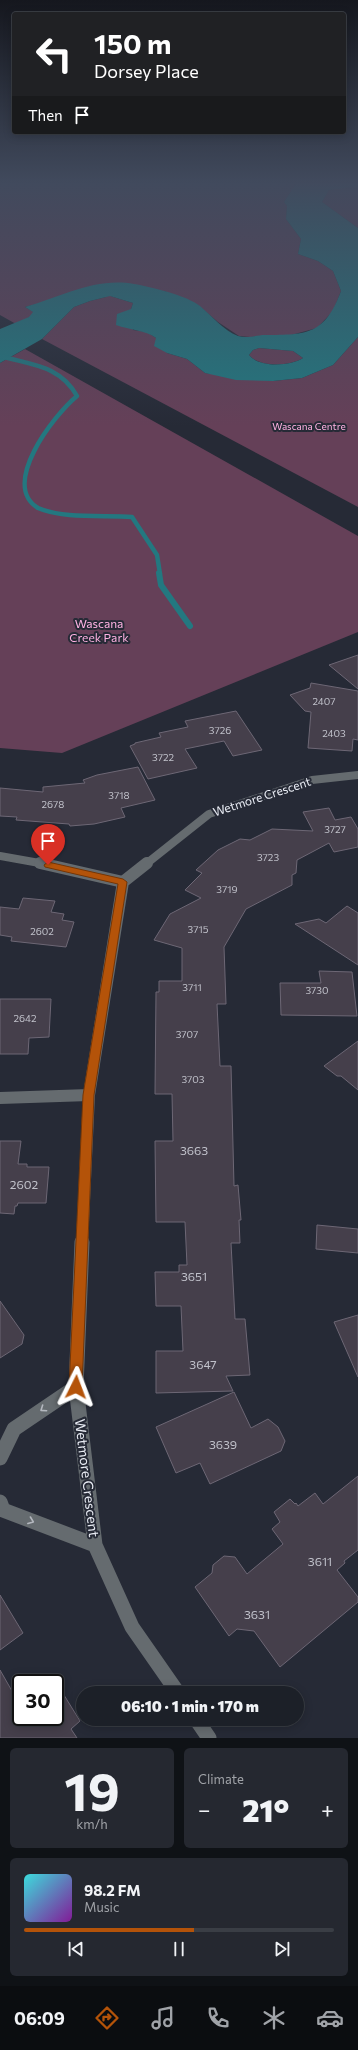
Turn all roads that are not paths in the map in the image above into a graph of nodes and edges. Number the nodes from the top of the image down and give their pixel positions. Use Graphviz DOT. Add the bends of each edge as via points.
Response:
graph roads {
  1 [pos="358,775"];
  2 [pos="0,856"];
  3 [pos="123,882"];
  4 [pos="89,1095"];
  5 [pos="0,1098"];
  6 [pos="76,1387"];
  7 [pos="0,1458"];
  8 [pos="0,1502"];
  9 [pos="95,1544"];
  10 [pos="173,1686"];
  11 [pos="201,1726"];
  12 [pos="209,1738"];
  1 -- 3 [label="street, Wetmore Crescent" via="312,780 209,814"];
  2 -- 3 [label="street"];
  3 -- 4 [label="street, Wetmore Crescent"];
  4 -- 5 [label="street"];
  4 -- 6 [label="street, Wetmore Crescent"];
  6 -- 7 [label="street, one-way" via="14,1429"];
  6 -- 9 [label="street, Wetmore Crescent"];
  8 -- 9 [label="street, Wetmore Crescent, one-way" via="3,1510"];
  9 -- 10 [label="street, Wetmore Crescent" via="132,1627"];
  11 -- 12 [label="street"];
}
